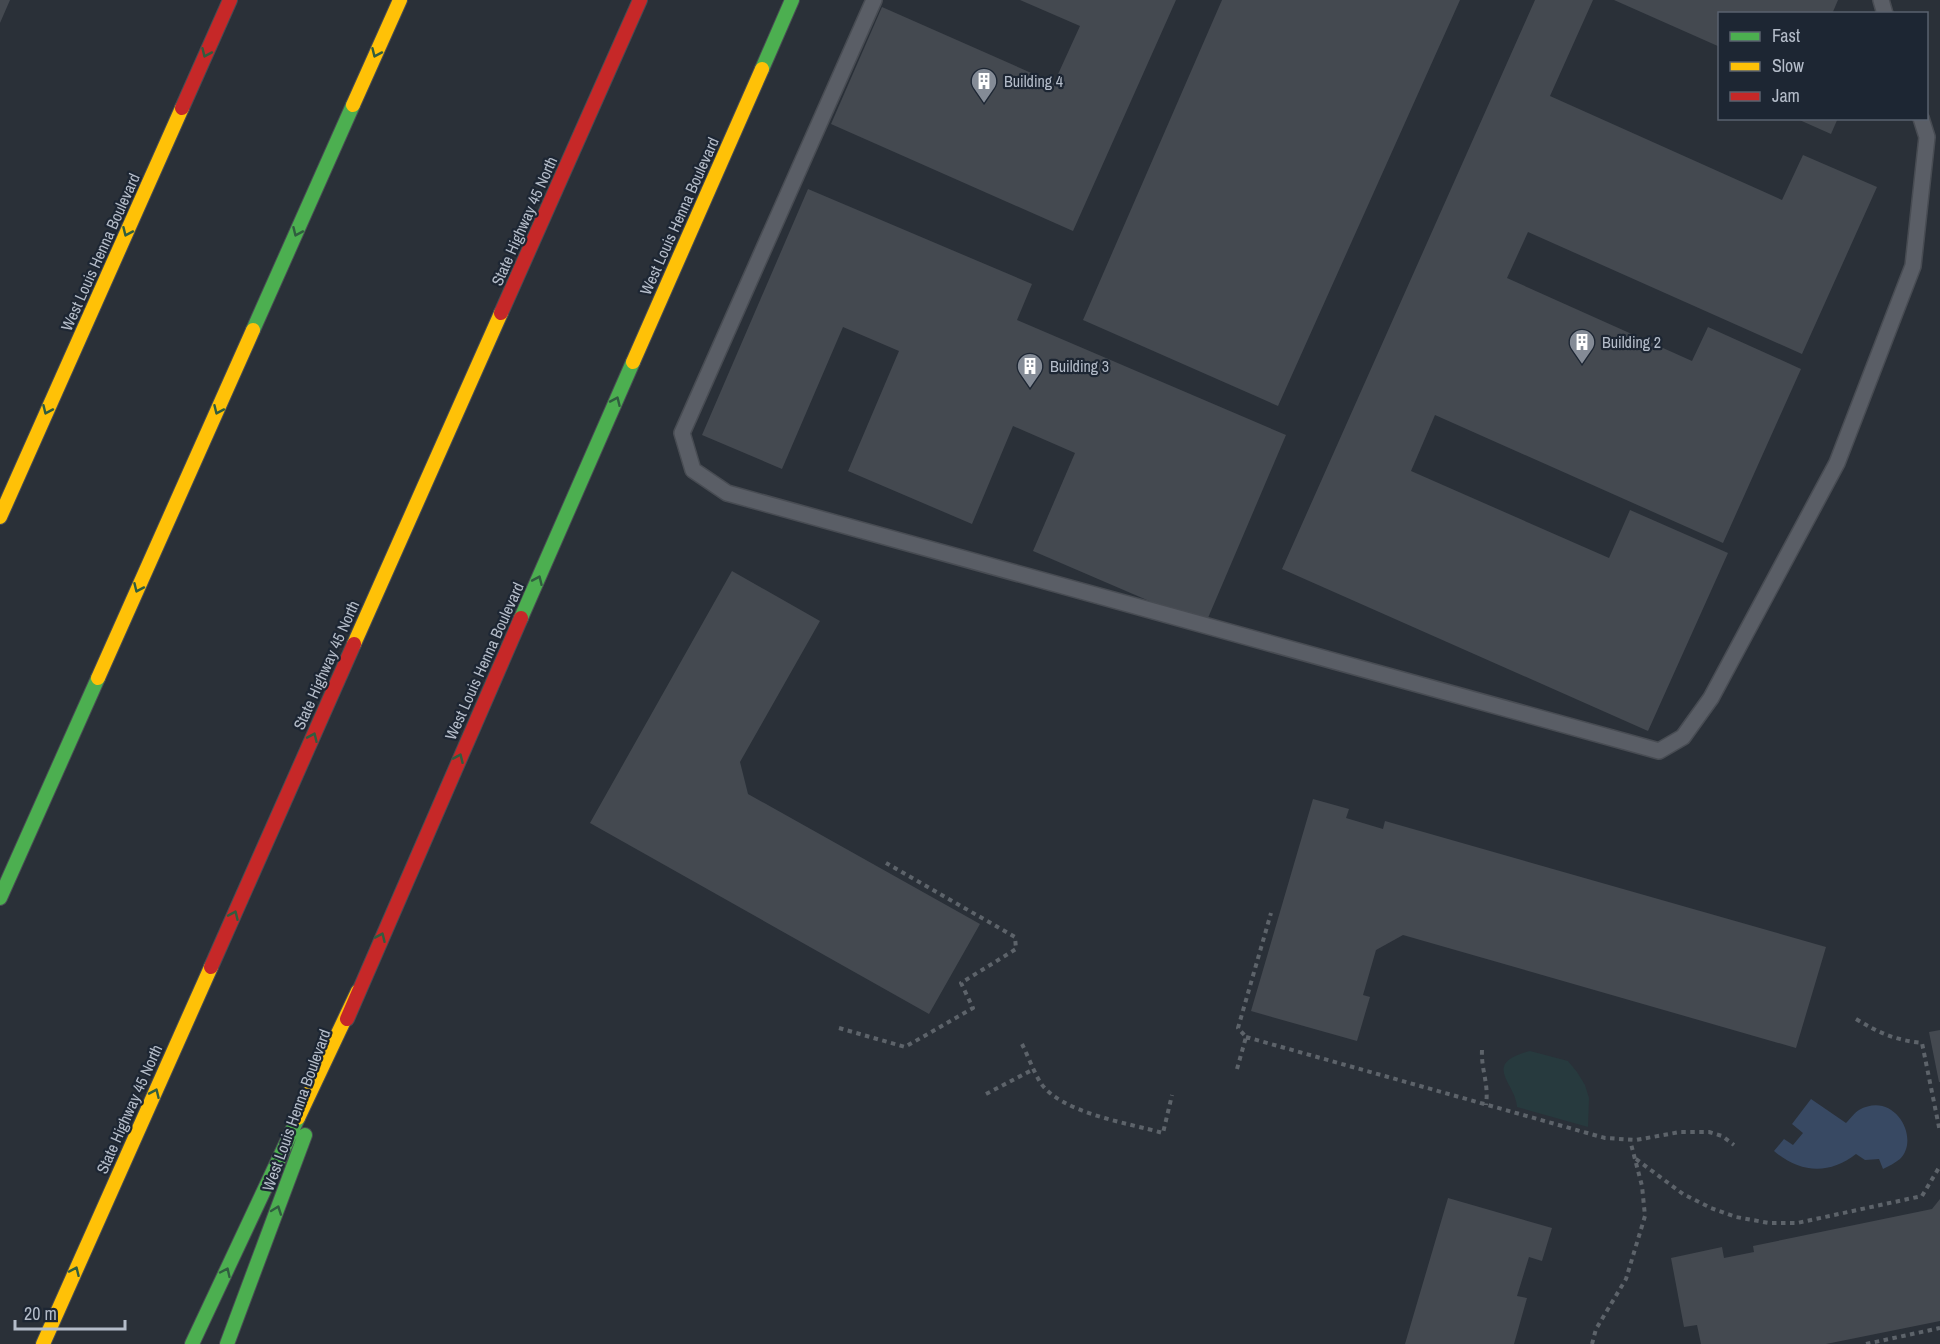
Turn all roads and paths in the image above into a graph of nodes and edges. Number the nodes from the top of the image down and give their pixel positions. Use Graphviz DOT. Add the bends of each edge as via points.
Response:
graph roads {
  1 [pos="230,0"];
  2 [pos="400,0"];
  3 [pos="640,0"];
  4 [pos="792,0"];
  5 [pos="874,0"];
  6 [pos="1923,120"];
  7 [pos="1934,135"];
  8 [pos="0,517"];
  9 [pos="886,863"];
  10 [pos="0,898"];
  11 [pos="1271,913"];
  12 [pos="358,991"];
  13 [pos="1856,1019"];
  14 [pos="839,1028"];
  15 [pos="1246,1037"];
  16 [pos="1022,1044"];
  17 [pos="1482,1050"];
  18 [pos="1034,1068"];
  19 [pos="1237,1069"];
  20 [pos="986,1094"];
  21 [pos="1172,1095"];
  22 [pos="1486,1105"];
  23 [pos="1940,1132"];
  24 [pos="1630,1140"];
  25 [pos="1734,1145"];
  26 [pos="1636,1159"];
  27 [pos="1940,1166"];
  28 [pos="1940,1329"];
  29 [pos="43,1344"];
  30 [pos="192,1344"];
  31 [pos="228,1344"];
  32 [pos="1592,1344"];
  33 [pos="1866,1344"];
  1 -- 8 [label="main road, West Louis Henna Boulevard, one-way"];
  2 -- 10 [label="main road, one-way"];
  29 -- 3 [label="main road, State Highway 45 North, one-way"];
  12 -- 4 [label="main road, West Louis Henna Boulevard, one-way"];
  5 -- 7 [label="lane" via="682,433 693,470 726,493 1659,751 1683,737 1711,698 1837,463 1913,266"];
  6 -- 7 [label="lane"];
  9 -- 14 [label="path" via="1015,937 1016,949 961,983 973,1008 905,1047"];
  11 -- 15 [label="path" via="1238,1028"];
  30 -- 12 [label="main road, one-way"];
  31 -- 12 [label="main road, West Louis Henna Boulevard, one-way"];
  13 -- 23 [label="path" via="1878,1033 1922,1043"];
  15 -- 19 [label="path"];
  15 -- 22 [label="path"];
  16 -- 18 [label="path"];
  17 -- 22 [label="path" via="1488,1091"];
  18 -- 20 [label="path"];
  18 -- 21 [label="path" via="1041,1083 1060,1101 1163,1133"];
  22 -- 24 [label="path" via="1605,1138"];
  24 -- 25 [label="path" via="1709,1132"];
  24 -- 26 [label="path"];
  26 -- 27 [label="path" via="1683,1194 1711,1208 1769,1223 1797,1223 1922,1196"];
  26 -- 32 [label="path" via="1645,1216 1626,1279 1596,1329"];
  28 -- 33 [label="path"];
}
